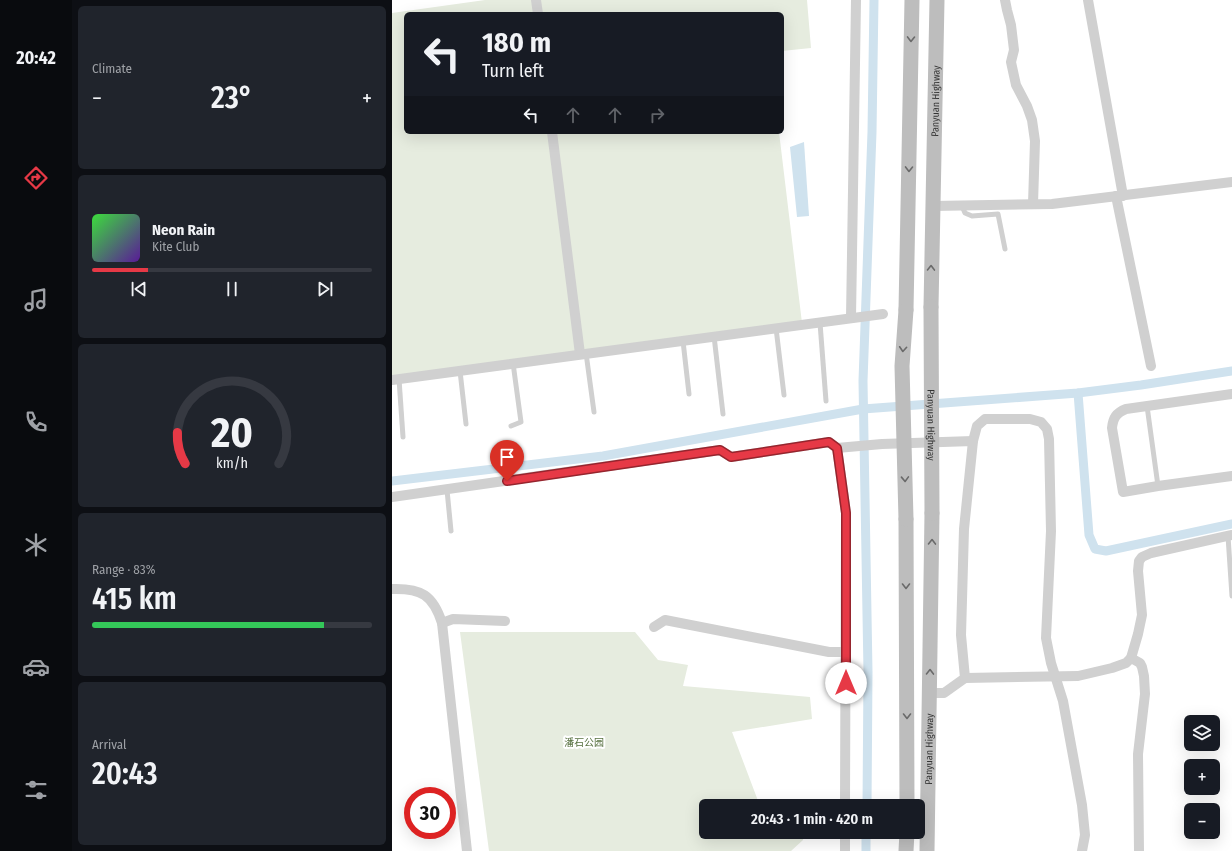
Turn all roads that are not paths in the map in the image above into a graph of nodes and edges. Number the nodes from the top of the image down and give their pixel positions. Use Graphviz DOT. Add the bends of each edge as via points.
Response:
graph roads {
  1 [pos="536,0"];
  2 [pos="856,0"];
  3 [pos="912,0"];
  4 [pos="937,0"];
  5 [pos="1005,0"];
  6 [pos="1088,0"];
  7 [pos="538,12"];
  8 [pos="552,134"];
  9 [pos="1232,182"];
  10 [pos="1119,196"];
  11 [pos="1032,204"];
  12 [pos="933,206"];
  13 [pos="962,206"];
  14 [pos="1005,249"];
  15 [pos="883,314"];
  16 [pos="854,318"];
  17 [pos="820,323"];
  18 [pos="776,328"];
  19 [pos="714,336"];
  20 [pos="683,341"];
  21 [pos="583,354"];
  22 [pos="513,363"];
  23 [pos="1151,366"];
  24 [pos="460,371"];
  25 [pos="395,380"];
  26 [pos="689,394"];
  27 [pos="1232,394"];
  28 [pos="784,395"];
  29 [pos="826,401"];
  30 [pos="1147,406"];
  31 [pos="594,412"];
  32 [pos="723,414"];
  33 [pos="466,424"];
  34 [pos="511,426"];
  35 [pos="403,437"];
  36 [pos="973,441"];
  37 [pos="840,448"];
  38 [pos="1232,476"];
  39 [pos="1158,486"];
  40 [pos="447,490"];
  41 [pos="392,497"];
  42 [pos="451,531"];
  43 [pos="1230,535"];
  44 [pos="392,589"];
  45 [pos="1232,596"];
  46 [pos="505,621"];
  47 [pos="442,623"];
  48 [pos="654,627"];
  49 [pos="846,652"];
  50 [pos="1131,658"];
  51 [pos="1054,677"];
  52 [pos="965,678"];
  53 [pos="906,692"];
  54 [pos="930,693"];
  55 [pos="846,799"];
  56 [pos="907,799"];
  57 [pos="845,839"];
  58 [pos="907,839"];
  59 [pos="467,851"];
  60 [pos="845,851"];
  61 [pos="906,851"];
  62 [pos="927,851"];
  63 [pos="1082,851"];
  64 [pos="1139,851"];
  1 -- 7 [label="street"];
  2 -- 16 [label="street"];
  3 -- 53 [label="main road, one-way, bridge" via="906,310 902,366 906,519"];
  4 -- 12 [label="main road, Panyuan Highway"];
  5 -- 11 [label="street" via="1014,50 1011,62 1016,85 1032,120 1035,142"];
  6 -- 10 [label="street"];
  8 -- 21 [label="street"];
  9 -- 10 [label="street"];
  10 -- 11 [label="street"];
  10 -- 23 [label="street"];
  11 -- 13 [label="street"];
  12 -- 13 [label="street"];
  54 -- 12 [label="main road, Panyuan Highway, one-way, bridge"];
  13 -- 14 [label="lane" via="965,213 972,216 998,214"];
  15 -- 16 [label="street"];
  16 -- 17 [label="street"];
  17 -- 18 [label="street"];
  17 -- 29 [label="lane"];
  18 -- 19 [label="street"];
  18 -- 28 [label="lane"];
  19 -- 20 [label="street"];
  19 -- 32 [label="lane"];
  20 -- 21 [label="street"];
  20 -- 26 [label="lane"];
  21 -- 22 [label="street"];
  21 -- 31 [label="lane"];
  22 -- 24 [label="street"];
  22 -- 34 [label="lane" via="521,422"];
  24 -- 25 [label="street"];
  24 -- 33 [label="lane"];
  25 -- 35 [label="lane"];
  27 -- 30 [label="street"];
  30 -- 39 [label="lane"];
  30 -- 39 [label="street" via="1117,413 1112,428 1123,492"];
  36 -- 37 [label="street"];
  36 -- 51 [label="street" via="977,426 985,419 1030,419 1041,422 1047,430 1051,531 1046,638"];
  36 -- 52 [label="street" via="964,529 961,635"];
  37 -- 40 [label="street" via="829,442 731,457 720,450"];
  37 -- 49 [label="street" via="846,513"];
  38 -- 39 [label="street"];
  40 -- 41 [label="street"];
  40 -- 42 [label="lane"];
  43 -- 45 [label="lane"];
  43 -- 50 [label="street" via="1142,557 1138,571 1142,616"];
  44 -- 47 [label="street" via="414,590 427,596"];
  46 -- 47 [label="street" via="453,619"];
  47 -- 59 [label="street"];
  48 -- 49 [label="street" via="665,620 829,652"];
  49 -- 55 [label="street"];
  50 -- 51 [label="street" via="1126,663 1112,668 1078,676"];
  50 -- 64 [label="street" via="1142,667 1145,694 1138,754"];
  51 -- 52 [label="street"];
  51 -- 63 [label="street" via="1063,701 1082,805 1085,835"];
  52 -- 54 [label="street" via="944,693"];
  53 -- 54 [label="main road"];
  53 -- 56 [label="main road, one-way"];
  54 -- 62 [label="main road, Panyuan Highway"];
  57 -- 60 [label="street"];
  58 -- 61 [label="main road"];
}
